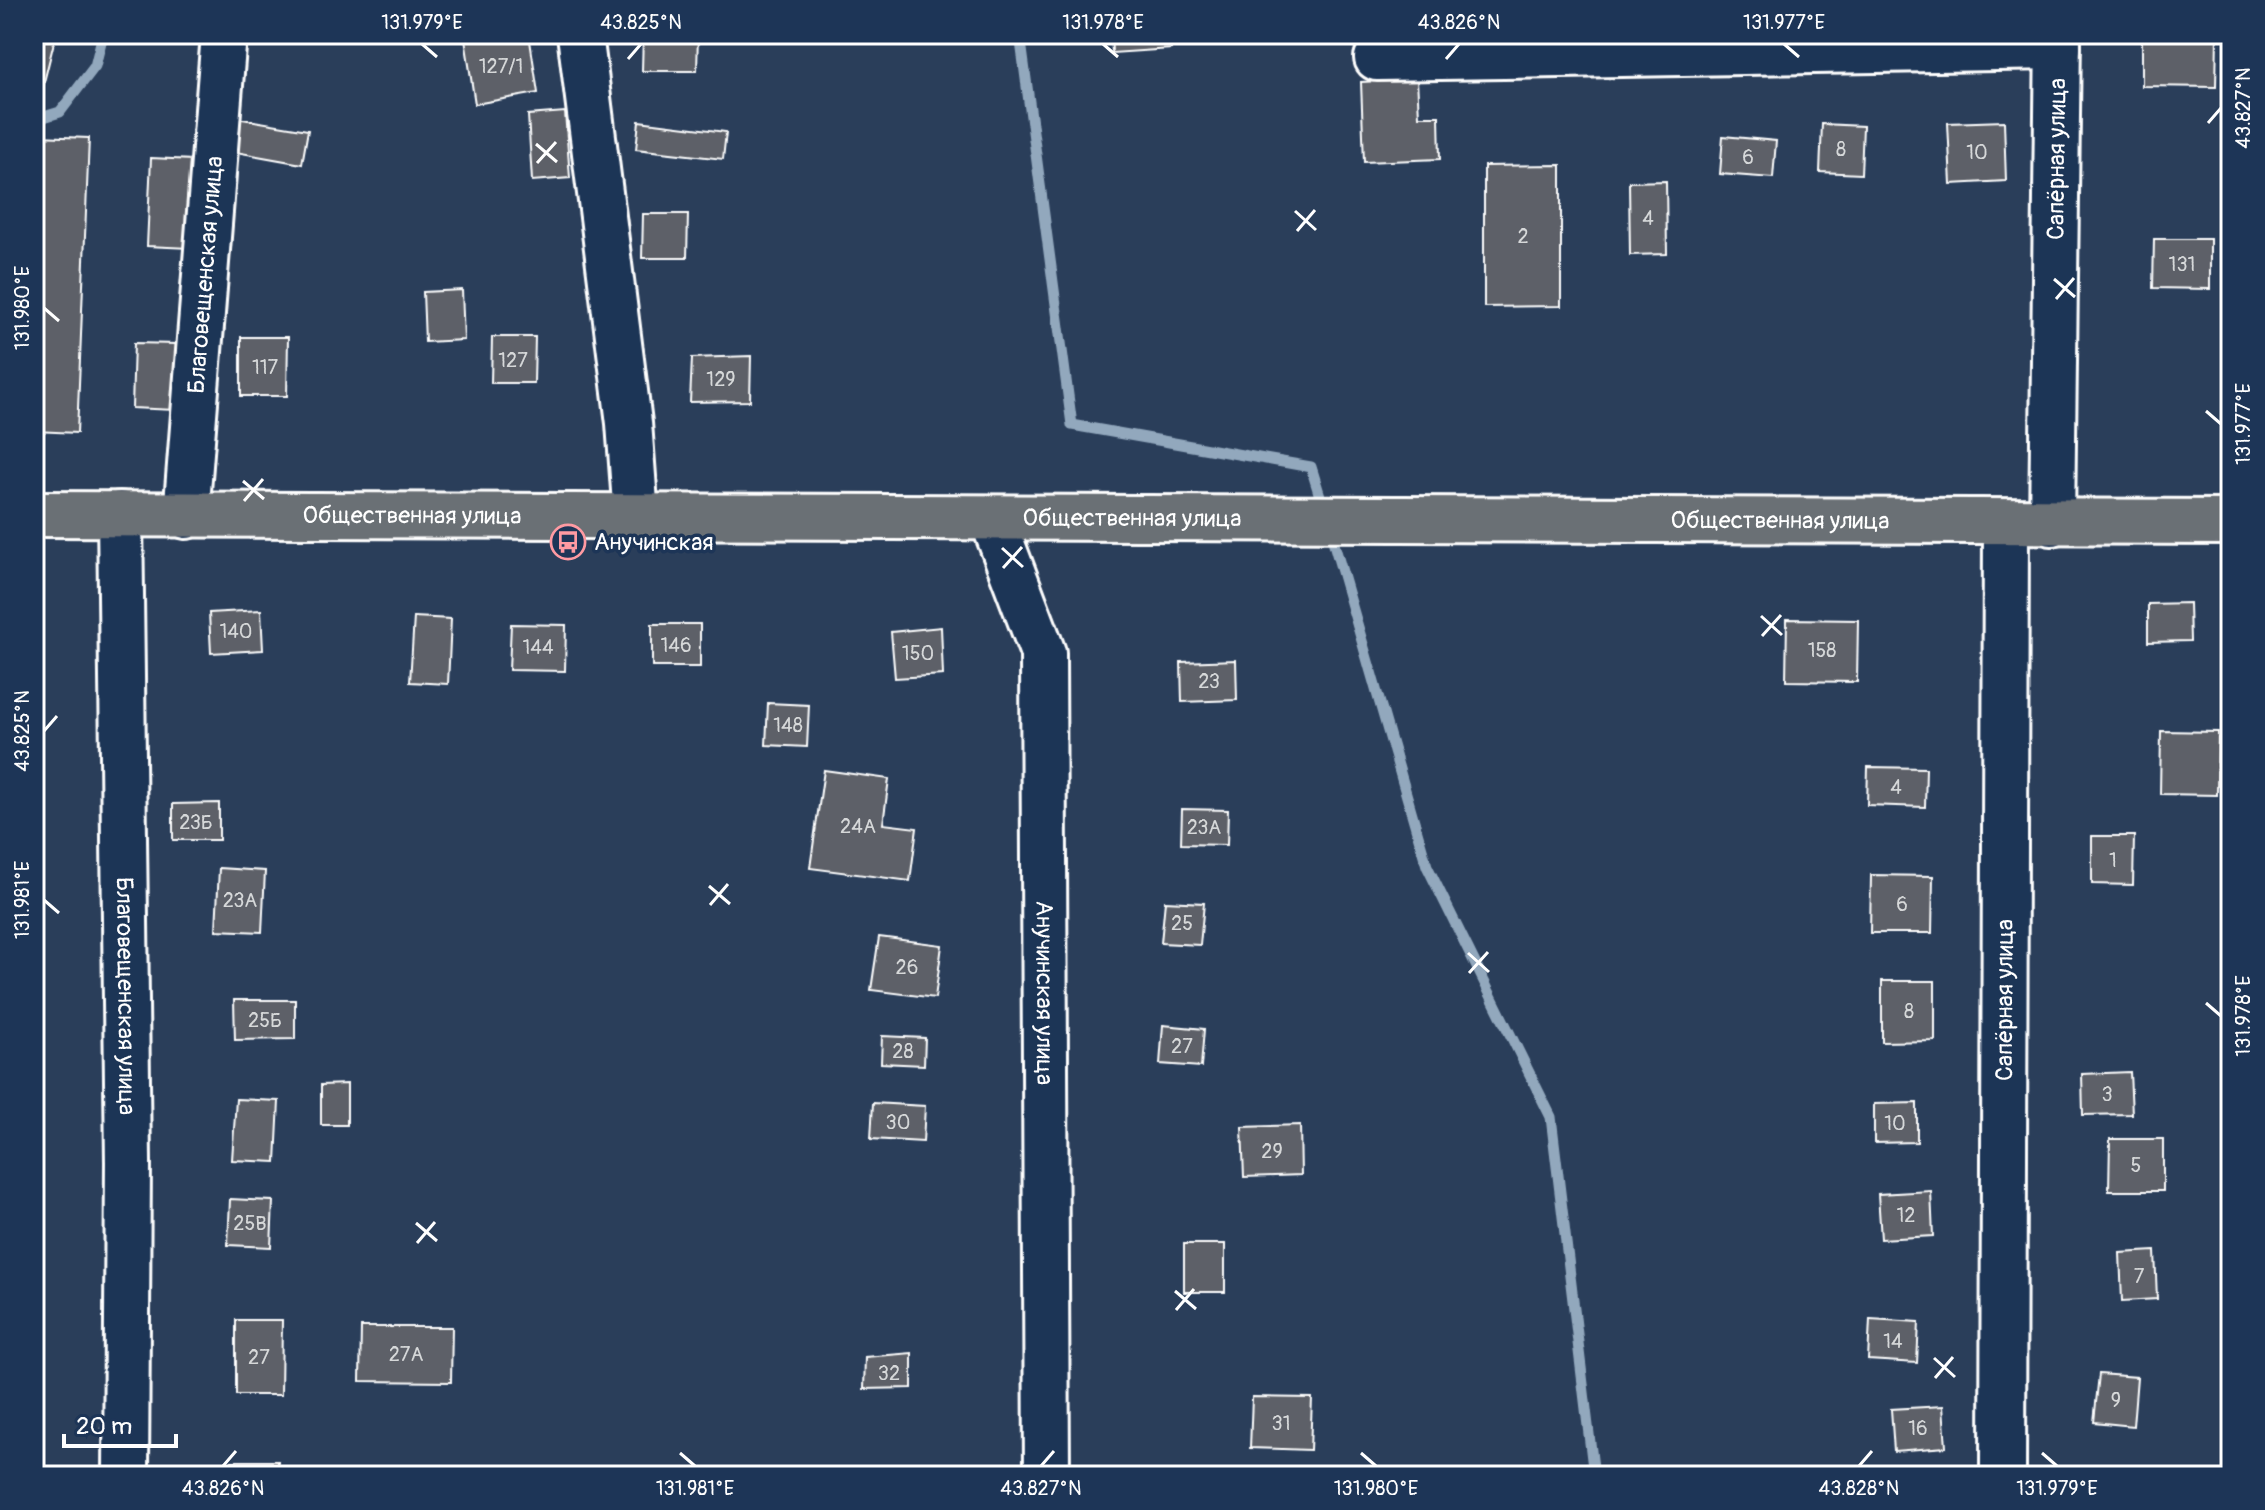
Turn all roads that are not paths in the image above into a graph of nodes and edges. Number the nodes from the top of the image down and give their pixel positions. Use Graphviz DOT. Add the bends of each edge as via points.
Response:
graph roads {
  1 [pos="224,34"];
  2 [pos="580,34"];
  3 [pos="2058,41"];
  4 [pos="1377,58"];
  5 [pos="34,514"];
  6 [pos="120,514"];
  7 [pos="186,516"];
  8 [pos="636,517"];
  9 [pos="992,518"];
  10 [pos="2231,522"];
  11 [pos="2006,523"];
  12 [pos="2052,523"];
  13 [pos="126,1476"];
  14 [pos="1047,1476"];
  15 [pos="2003,1476"];
  1 -- 7 [label="street, Благовещенская улица"];
  2 -- 8 [label="street"];
  3 -- 4 [label="street"];
  3 -- 12 [label="street, Сапёрная улица"];
  5 -- 6 [label="main road, Общественная улица"];
  6 -- 7 [label="main road, Общественная улица"];
  6 -- 13 [label="street, Благовещенская улица"];
  7 -- 8 [label="main road, Общественная улица"];
  8 -- 9 [label="main road, Общественная улица"];
  9 -- 11 [label="main road, Общественная улица"];
  9 -- 14 [label="street, Анучинская улица" via="1043,653"];
  10 -- 12 [label="main road, Общественная улица"];
  11 -- 12 [label="main road, Общественная улица"];
  11 -- 15 [label="street, Сапёрная улица"];
}
